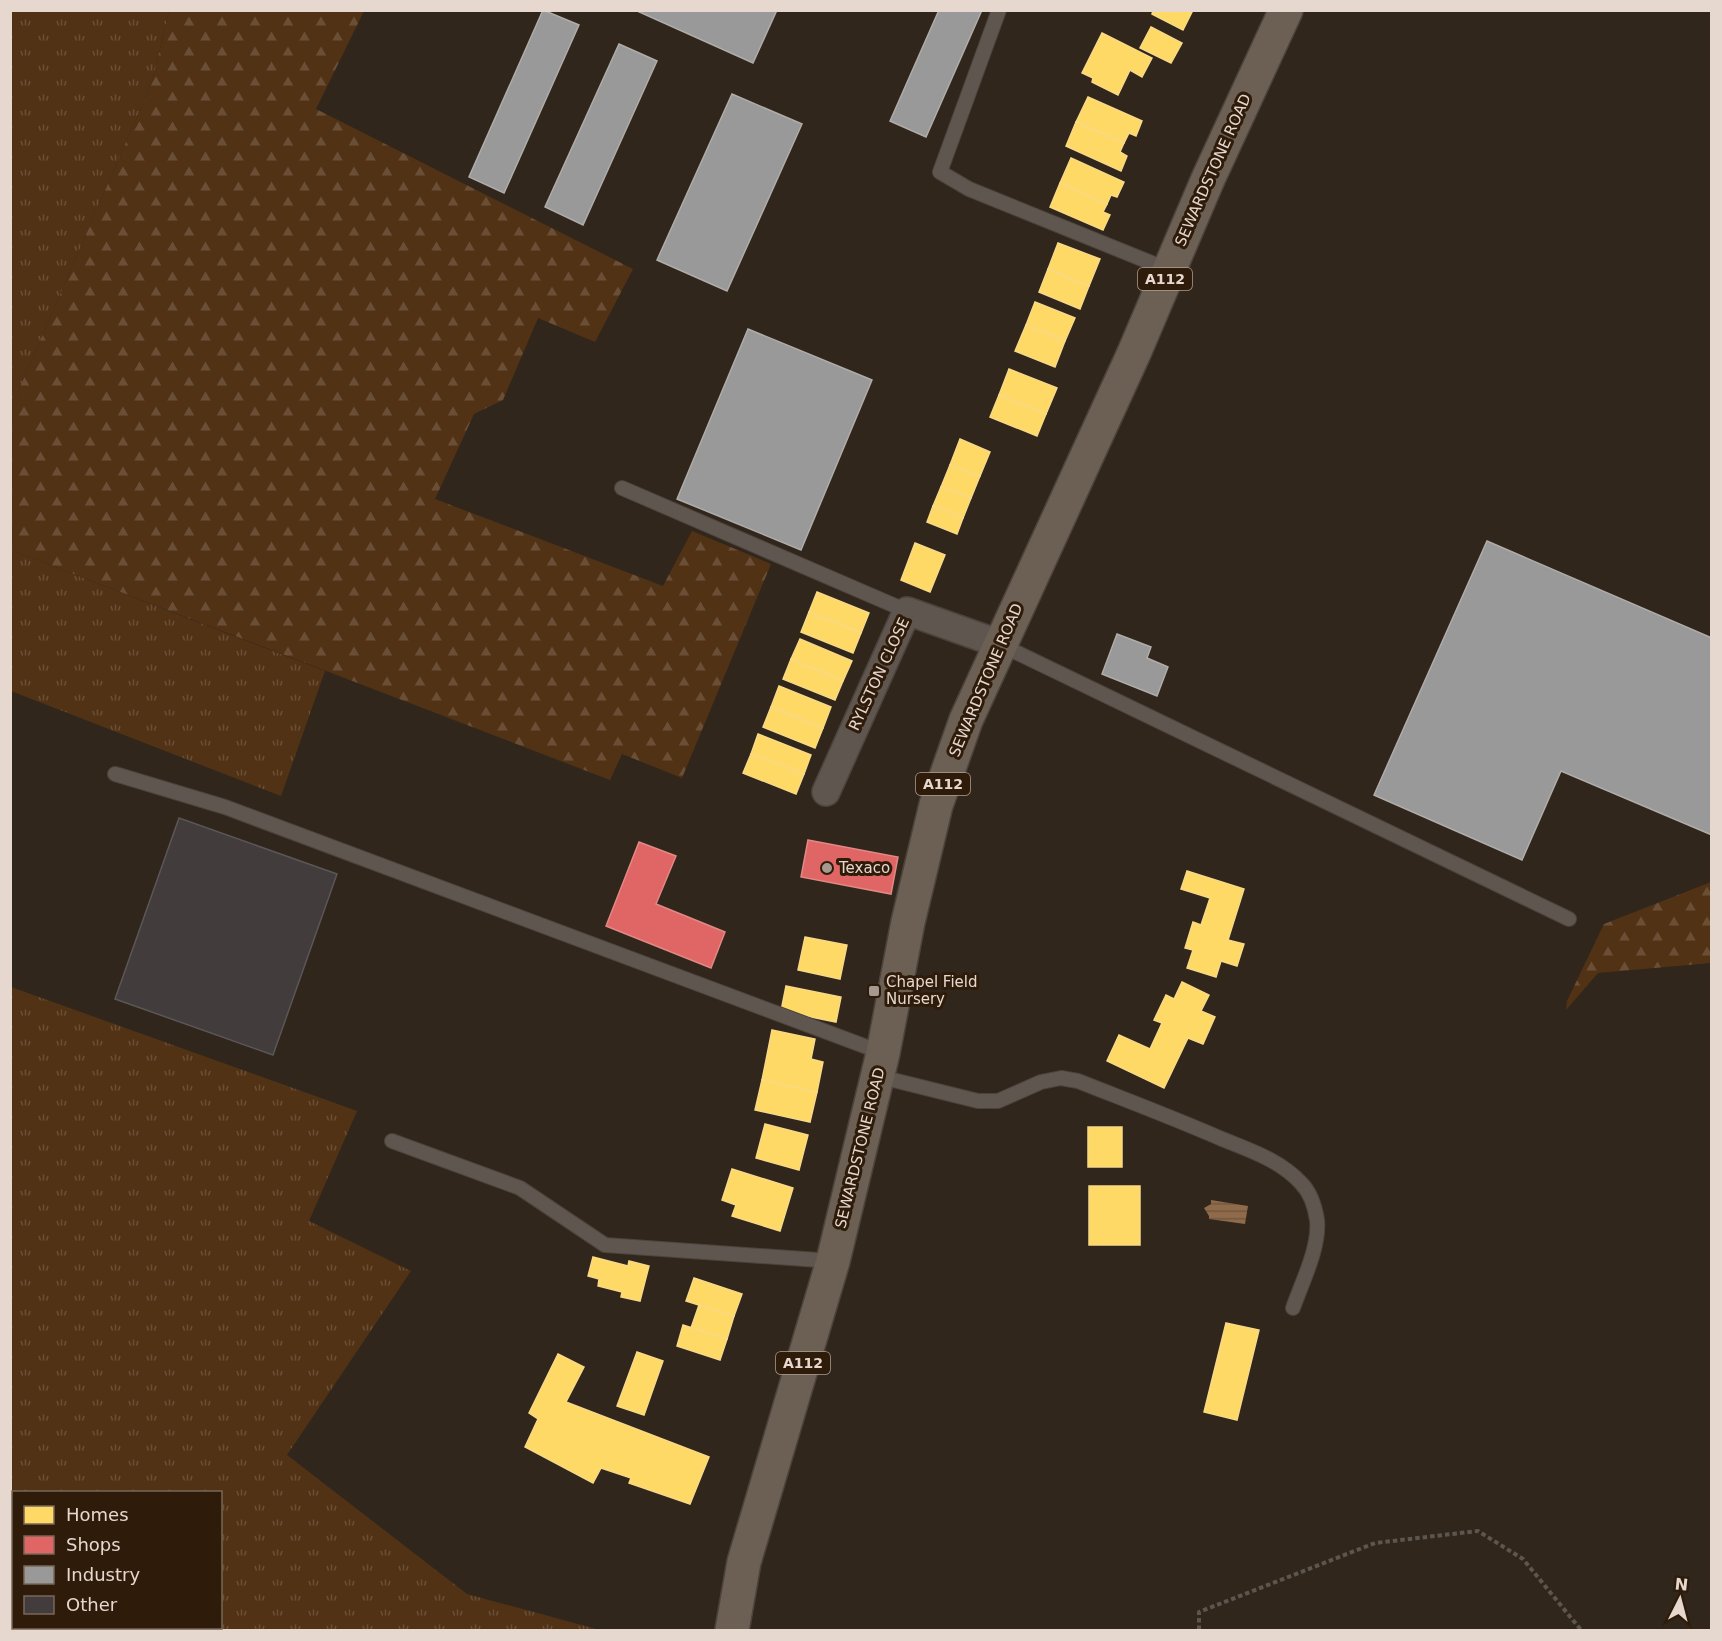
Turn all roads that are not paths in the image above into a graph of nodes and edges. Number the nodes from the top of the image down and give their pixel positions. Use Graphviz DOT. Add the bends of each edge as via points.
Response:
graph roads {
  1 [pos="999,10"];
  2 [pos="1286,10"];
  3 [pos="1169,270"];
  4 [pos="622,488"];
  5 [pos="907,611"];
  6 [pos="1000,644"];
  7 [pos="115,774"];
  8 [pos="826,792"];
  9 [pos="1569,919"];
  10 [pos="880,1064"];
  11 [pos="392,1141"];
  12 [pos="833,1261"];
  13 [pos="1293,1308"];
  14 [pos="732,1630"];
  1 -- 3 [label="lane" via="940,172 969,189"];
  2 -- 3 [label="main road, SEWARDSTONE ROAD / A112"];
  3 -- 6 [label="main road, SEWARDSTONE ROAD / A112"];
  4 -- 5 [label="lane"];
  5 -- 6 [label="street, RYLSTON CLOSE"];
  5 -- 8 [label="street, RYLSTON CLOSE"];
  6 -- 9 [label="lane"];
  6 -- 10 [label="main road, SEWARDSTONE ROAD / A112" via="966,720 936,805"];
  7 -- 10 [label="lane" via="225,807"];
  10 -- 12 [label="main road, SEWARDSTONE ROAD / A112"];
  10 -- 13 [label="lane" via="978,1101 998,1101 1041,1082 1061,1078 1078,1081 1271,1160 1302,1184 1311,1198 1317,1221 1314,1249"];
  11 -- 12 [label="lane" via="520,1188 605,1245"];
  12 -- 14 [label="main road, SEWARDSTONE ROAD / A112" via="744,1562"];
}
